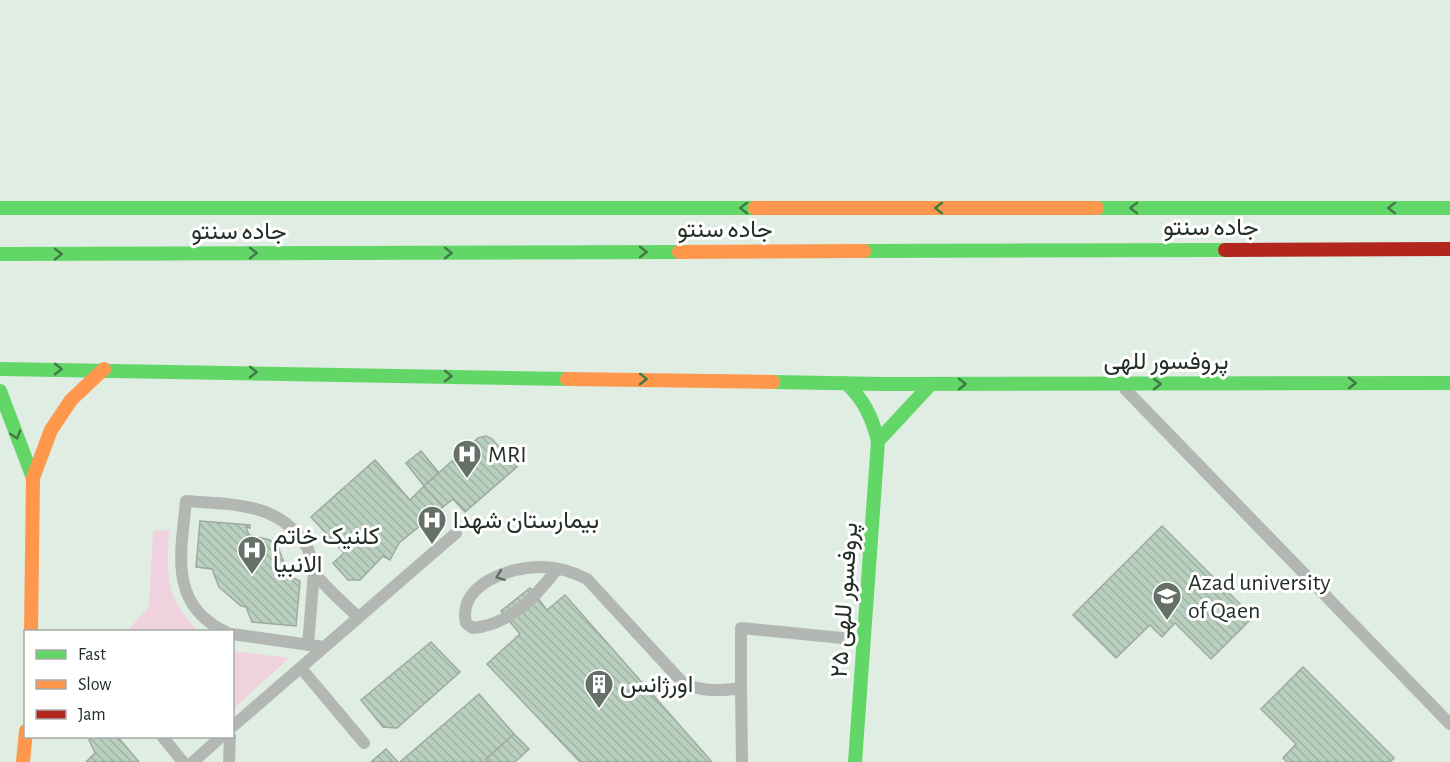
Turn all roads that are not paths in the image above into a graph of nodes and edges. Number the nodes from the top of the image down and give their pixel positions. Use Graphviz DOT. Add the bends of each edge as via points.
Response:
graph roads {
  1 [pos="0,208"];
  2 [pos="1450,208"];
  3 [pos="1450,249"];
  4 [pos="0,254"];
  5 [pos="0,369"];
  6 [pos="104,369"];
  7 [pos="846,383"];
  8 [pos="1450,383"];
  9 [pos="931,384"];
  10 [pos="1120,384"];
  11 [pos="0,391"];
  12 [pos="878,441"];
  13 [pos="33,478"];
  14 [pos="456,532"];
  15 [pos="557,569"];
  16 [pos="314,572"];
  17 [pos="358,617"];
  18 [pos="31,630"];
  19 [pos="223,630"];
  20 [pos="234,634"];
  21 [pos="864,640"];
  22 [pos="308,645"];
  23 [pos="324,647"];
  24 [pos="301,668"];
  25 [pos="741,688"];
  26 [pos="1450,724"];
  27 [pos="234,726"];
  28 [pos="25,738"];
  29 [pos="164,738"];
  30 [pos="220,738"];
  31 [pos="230,738"];
  32 [pos="364,743"];
  33 [pos="23,762"];
  34 [pos="183,762"];
  35 [pos="193,762"];
  36 [pos="229,762"];
  37 [pos="742,762"];
  38 [pos="855,762"];
  2 -- 1 [label="main road, جاده سنتو, one-way"];
  4 -- 3 [label="main road, جاده سنتو, one-way"];
  5 -- 6 [label="main road, پروفسور للهی, one-way"];
  6 -- 7 [label="main road, پروفسور للهی, one-way"];
  6 -- 13 [label="main road" via="71,400 51,429"];
  7 -- 9 [label="main road, پروفسور للهی"];
  7 -- 12 [label="main road, پروفسور للهی ۲۵" via="861,397 873,417"];
  10 -- 8 [label="main road, پروفسور للهی, one-way"];
  9 -- 10 [label="main road, پروفسور للهی, one-way"];
  9 -- 12 [label="main road"];
  10 -- 26 [label="lane"];
  11 -- 13 [label="main road, one-way"];
  12 -- 21 [label="main road, پروفسور للهی ۲۵"];
  13 -- 18 [label="main road"];
  14 -- 17 [label="lane"];
  15 -- 15 [label="lane, one-way" via="531,567 481,585 466,607 466,623 474,628 503,621 541,590"];
  15 -- 25 [label="lane" via="587,579 683,683 714,692"];
  16 -- 17 [label="lane"];
  16 -- 19 [label="lane" via="308,550 274,515 252,506 186,501 180,567 188,596 202,617"];
  16 -- 22 [label="lane"];
  17 -- 23 [label="lane"];
  20 -- 22 [label="lane"];
  21 -- 25 [label="lane" via="741,628"];
  21 -- 38 [label="main road, پروفسور للهی ۲۵"];
  22 -- 23 [label="lane"];
  23 -- 24 [label="lane"];
  24 -- 27 [label="lane"];
  24 -- 32 [label="lane"];
  25 -- 37 [label="lane"];
  28 -- 33 [label="main road"];
  29 -- 34 [label="lane"];
  30 -- 35 [label="lane"];
  31 -- 36 [label="lane"];
}
